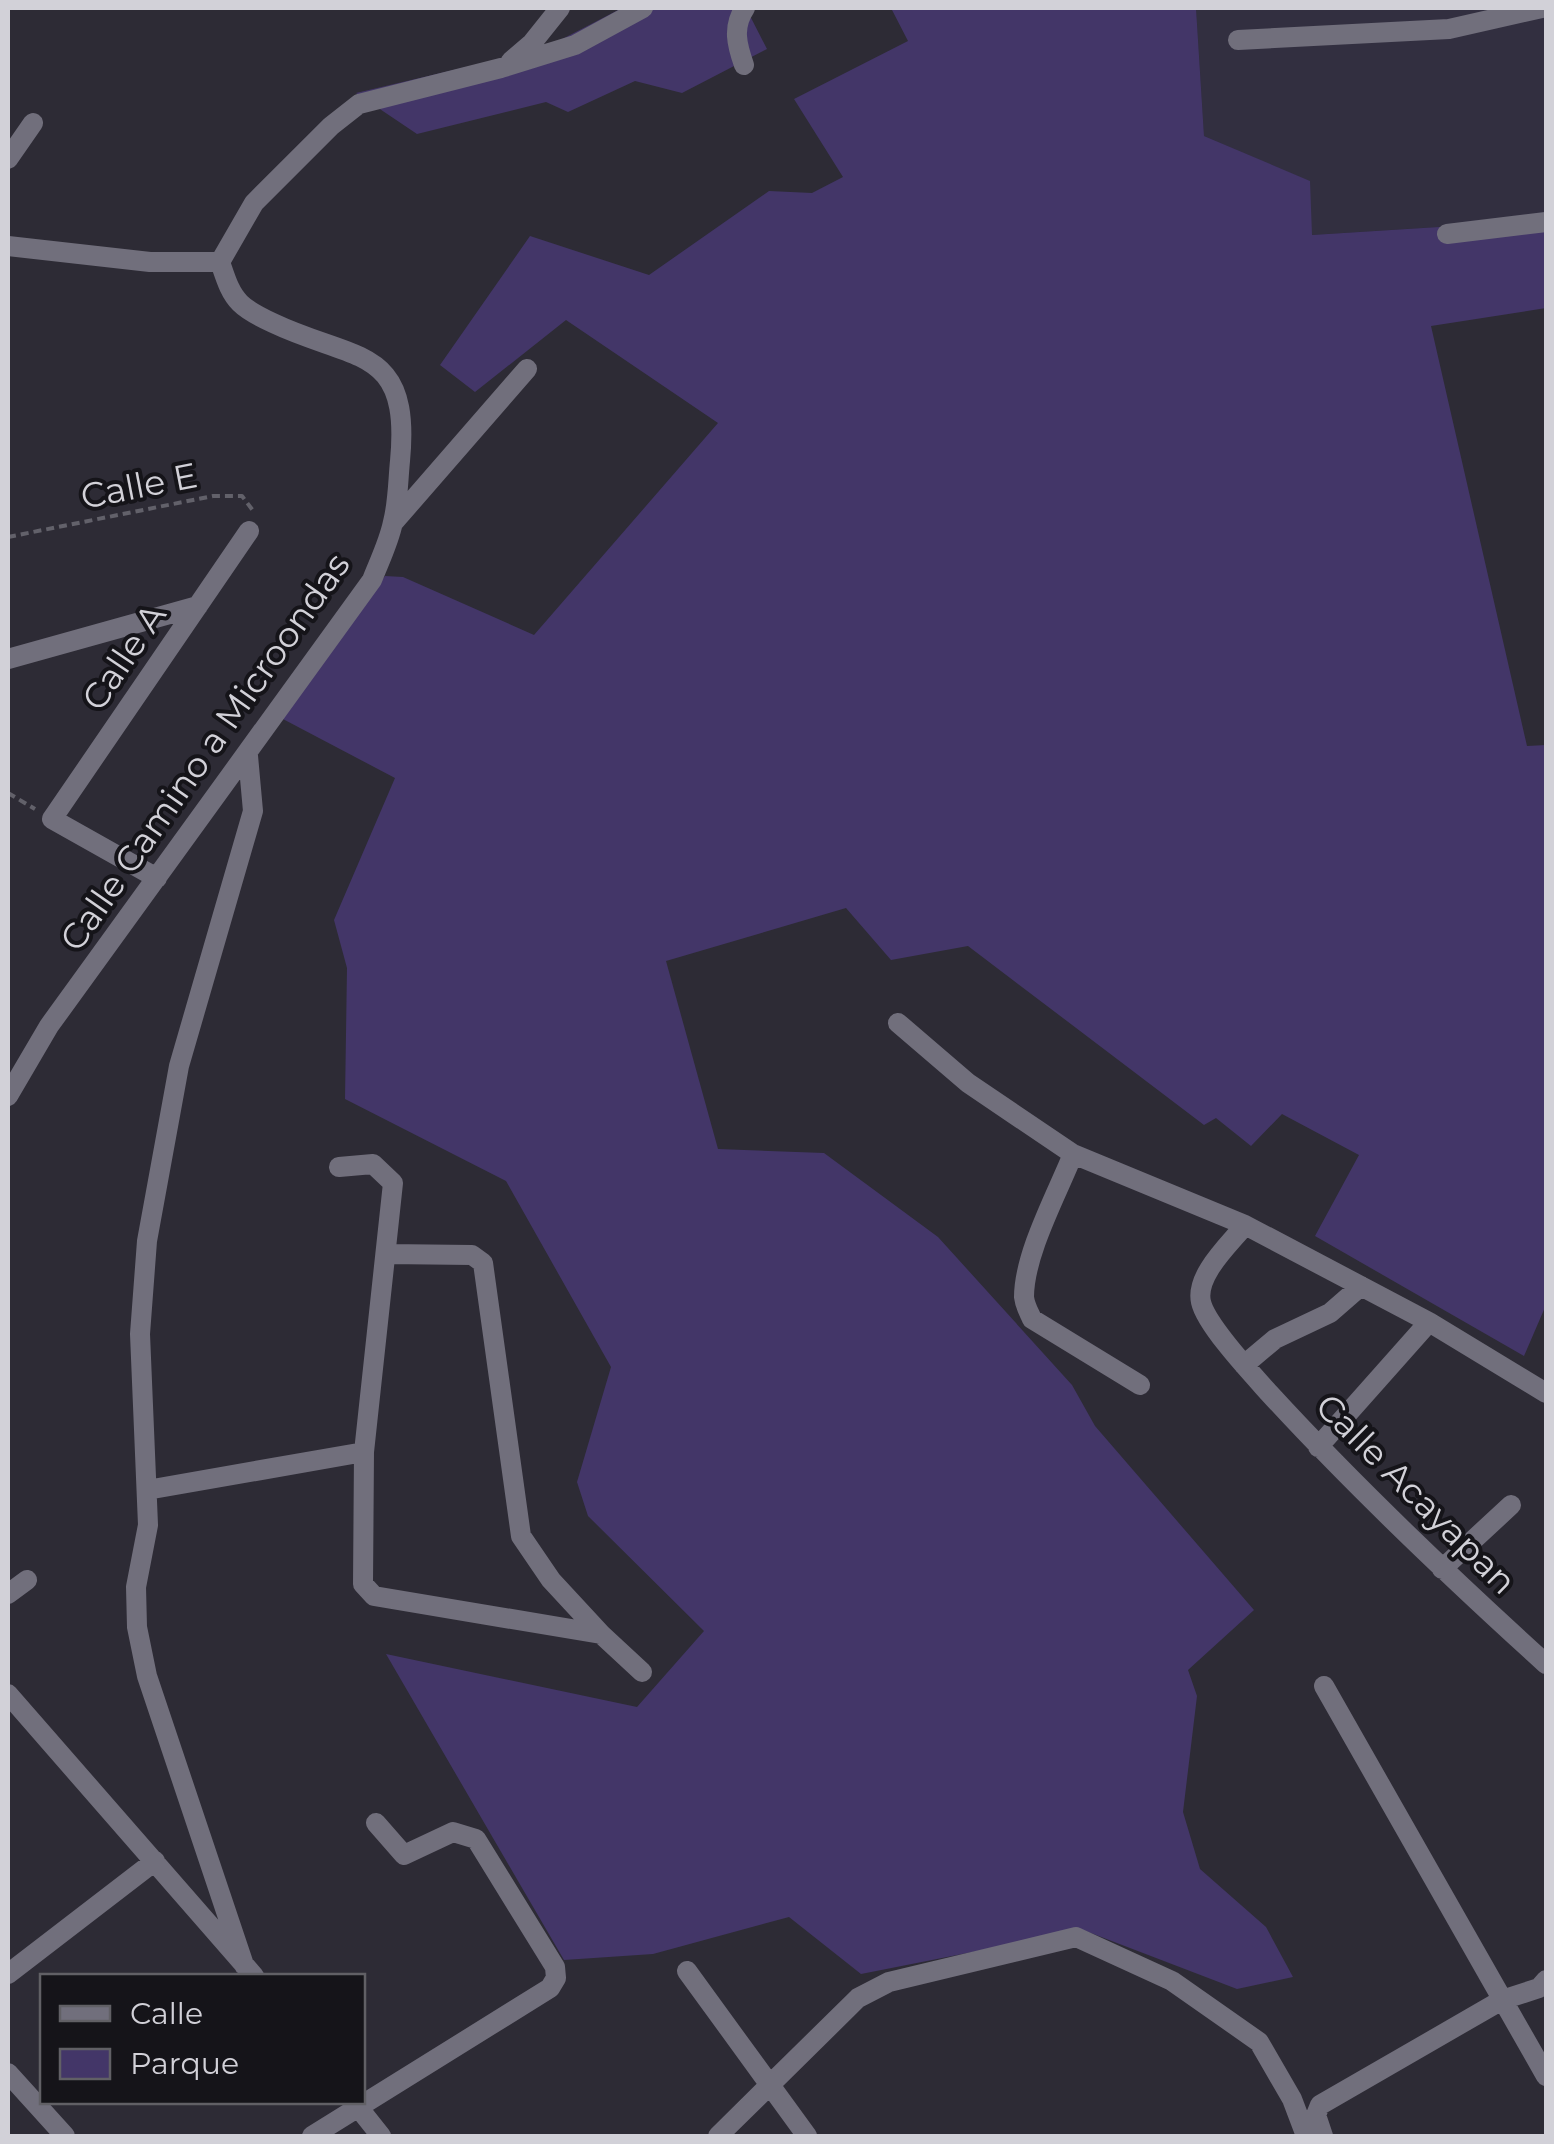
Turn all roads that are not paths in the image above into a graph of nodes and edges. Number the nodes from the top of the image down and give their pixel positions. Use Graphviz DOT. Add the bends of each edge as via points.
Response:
graph roads {
  1 [pos="560,8"];
  2 [pos="643,8"];
  3 [pos="745,8"];
  4 [pos="1542,8"];
  5 [pos="1238,40"];
  6 [pos="744,65"];
  7 [pos="501,68"];
  8 [pos="33,123"];
  9 [pos="8,160"];
  10 [pos="1546,222"];
  11 [pos="1447,234"];
  12 [pos="8,246"];
  13 [pos="220,262"];
  14 [pos="527,370"];
  15 [pos="393,523"];
  16 [pos="249,531"];
  17 [pos="198,606"];
  18 [pos="8,659"];
  19 [pos="248,756"];
  20 [pos="157,878"];
  21 [pos="898,1023"];
  22 [pos="8,1096"];
  23 [pos="1074,1154"];
  24 [pos="339,1167"];
  25 [pos="1245,1225"];
  26 [pos="388,1254"];
  27 [pos="1361,1286"];
  28 [pos="1429,1322"];
  29 [pos="1244,1365"];
  30 [pos="1140,1385"];
  31 [pos="1546,1393"];
  32 [pos="1318,1447"];
  33 [pos="364,1452"];
  34 [pos="147,1490"];
  35 [pos="1511,1504"];
  36 [pos="1442,1569"];
  37 [pos="28,1580"];
  38 [pos="8,1594"];
  39 [pos="601,1634"];
  40 [pos="1546,1663"];
  41 [pos="642,1672"];
  42 [pos="1324,1686"];
  43 [pos="8,1694"];
  44 [pos="376,1823"];
  45 [pos="154,1861"];
  46 [pos="249,1971"];
  47 [pos="687,1971"];
  48 [pos="8,1974"];
  49 [pos="1546,1980"];
  50 [pos="1502,2000"];
  51 [pos="8,2074"];
  52 [pos="1546,2076"];
  53 [pos="770,2086"];
  54 [pos="365,2099"];
  55 [pos="356,2104"];
  56 [pos="65,2136"];
  57 [pos="312,2136"];
  58 [pos="381,2136"];
  59 [pos="718,2136"];
  60 [pos="807,2136"];
  61 [pos="1306,2136"];
  62 [pos="1323,2136"];
  1 -- 7 [label="street"];
  2 -- 7 [label="street" via="575,46"];
  3 -- 6 [label="street" via="736,39"];
  4 -- 5 [label="street" via="1449,30"];
  7 -- 13 [label="street" via="359,104 254,202"];
  8 -- 9 [label="street"];
  10 -- 11 [label="street"];
  12 -- 13 [label="street" via="150,262"];
  13 -- 15 [label="street, Calle Camino a Microondas" via="239,302 255,314 342,348 390,379 401,403 402,434"];
  14 -- 15 [label="street"];
  15 -- 19 [label="street, Calle Camino a Microondas" via="372,580"];
  16 -- 17 [label="street, Calle A"];
  17 -- 18 [label="street"];
  17 -- 20 [label="street, Calle A" via="52,818"];
  19 -- 20 [label="street, Calle Camino a Microondas"];
  19 -- 34 [label="street" via="253,811 180,1066 147,1240 140,1334"];
  20 -- 22 [label="street, Calle Camino a Microondas" via="49,1026"];
  21 -- 23 [label="street" via="968,1083"];
  23 -- 25 [label="street"];
  23 -- 30 [label="street" via="1037,1245 1024,1302 1032,1320"];
  24 -- 26 [label="street" via="373,1164 393,1183"];
  25 -- 27 [label="street"];
  25 -- 29 [label="street, Calle Acayapan" via="1200,1289 1208,1316"];
  26 -- 33 [label="street"];
  26 -- 39 [label="street" via="472,1255 482,1263 521,1536"];
  27 -- 28 [label="street"];
  27 -- 29 [label="street" via="1330,1313 1275,1339"];
  28 -- 31 [label="street"];
  28 -- 32 [label="street"];
  29 -- 32 [label="street, Calle Acayapan"];
  32 -- 36 [label="street, Calle Acayapan"];
  33 -- 34 [label="street"];
  33 -- 39 [label="street" via="363,1584 374,1596"];
  34 -- 46 [label="street" via="136,1588 147,1676"];
  35 -- 36 [label="street"];
  36 -- 40 [label="street, Calle Acayapan"];
  37 -- 38 [label="street"];
  39 -- 41 [label="street"];
  42 -- 50 [label="street"];
  43 -- 45 [label="street"];
  44 -- 54 [label="street" via="404,1855 453,1832 476,1839 556,1978 550,1988"];
  45 -- 46 [label="street"];
  45 -- 48 [label="street"];
  47 -- 53 [label="street"];
  49 -- 50 [label="street"];
  50 -- 52 [label="street"];
  50 -- 62 [label="street" via="1320,2105"];
  51 -- 56 [label="street"];
  53 -- 59 [label="street"];
  53 -- 60 [label="street"];
  53 -- 61 [label="street" via="858,1998 890,1982 1076,1937 1172,1982 1259,2042"];
  55 -- 57 [label="street"];
  55 -- 58 [label="street"];
}
